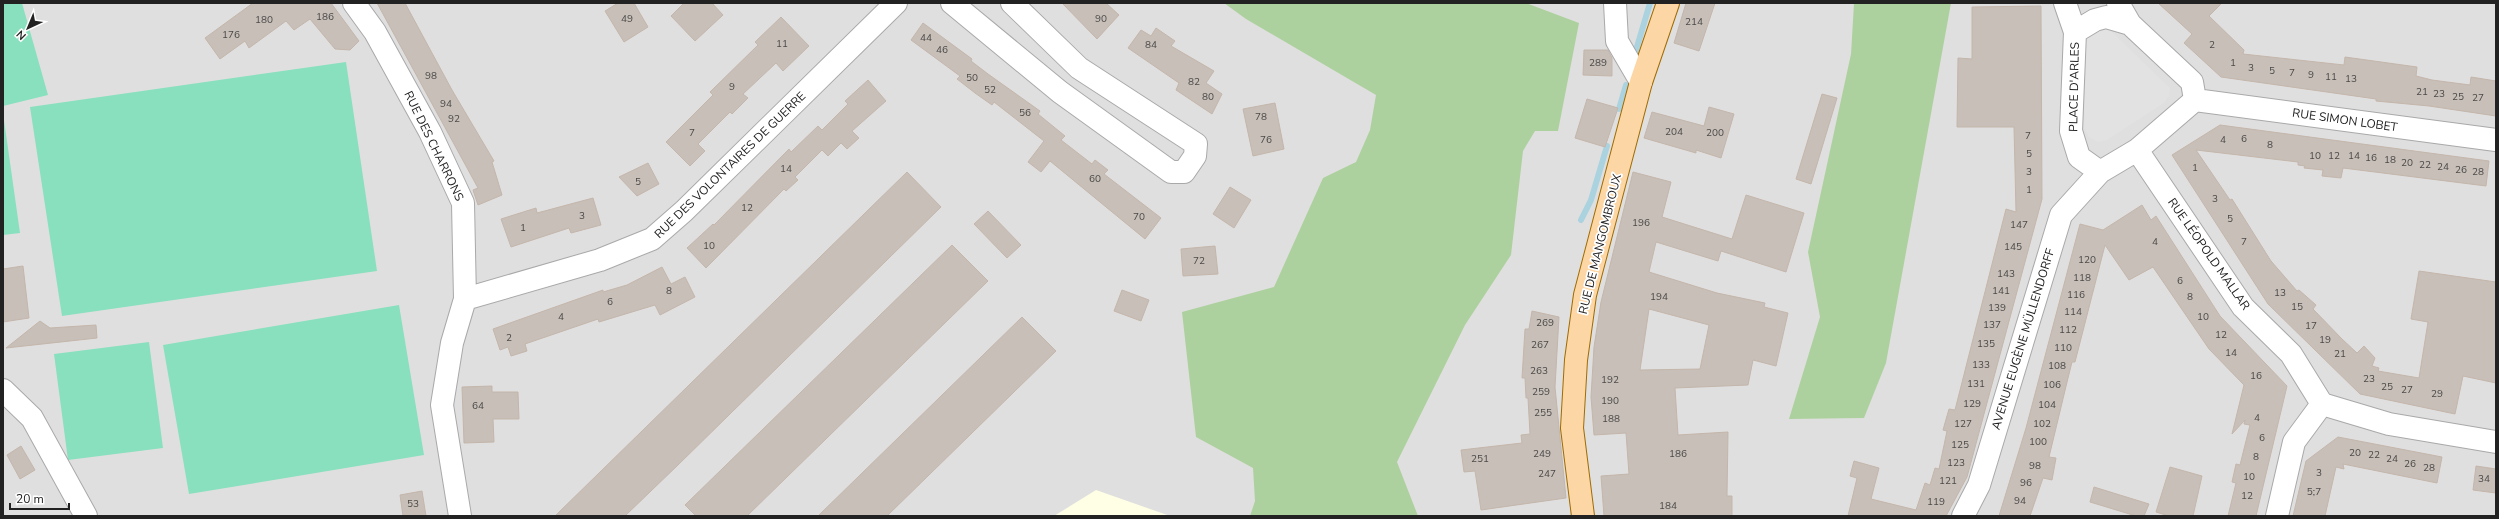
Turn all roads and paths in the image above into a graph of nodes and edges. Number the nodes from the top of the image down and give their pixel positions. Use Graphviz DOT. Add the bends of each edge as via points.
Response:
graph roads {
  1 [pos="354,3"];
  2 [pos="896,3"];
  3 [pos="952,3"];
  4 [pos="1012,3"];
  5 [pos="1615,3"];
  6 [pos="1668,3"];
  7 [pos="2065,3"];
  8 [pos="2118,3"];
  9 [pos="2130,24"];
  10 [pos="2075,32"];
  11 [pos="1079,68"];
  12 [pos="1641,82"];
  13 [pos="1060,92"];
  14 [pos="2195,100"];
  15 [pos="2496,140"];
  16 [pos="2137,150"];
  17 [pos="2100,172"];
  18 [pos="465,299"];
  19 [pos="3,390"];
  20 [pos="2322,404"];
  21 [pos="2496,442"];
  22 [pos="86,516"];
  23 [pos="460,516"];
  24 [pos="1583,516"];
  25 [pos="1963,516"];
  26 [pos="2277,516"];
  1 -- 18 [label="street, RUE DES CHARRONS" via="379,38 430,132 463,203"];
  2 -- 18 [label="street, RUE DES VOLONTAIRES DE GUERRE" via="684,211 652,239 600,260"];
  3 -- 13 [label="street"];
  4 -- 11 [label="street"];
  5 -- 12 [label="street" via="1617,41"];
  6 -- 12 [label="main road, RUE DE MANGOMBROUX"];
  7 -- 10 [label="street"];
  8 -- 9 [label="street"];
  9 -- 10 [label="street, PLACE D'ARLES" via="2106,18 2095,20"];
  9 -- 14 [label="street, PLACE D'ARLES" via="2192,82"];
  10 -- 17 [label="street, PLACE D'ARLES" via="2071,131 2078,157"];
  11 -- 13 [label="street"];
  11 -- 13 [label="street" via="1196,144 1195,156 1189,166 1184,172 1171,172"];
  12 -- 24 [label="main road, RUE DE MANGOMBROUX" via="1585,295 1576,360 1572,428"];
  14 -- 15 [label="street, RUE SIMON LOBET"];
  14 -- 16 [label="street"];
  16 -- 17 [label="street"];
  16 -- 20 [label="street, RUE LÉOPOLD MALLAR" via="2243,307 2291,354"];
  17 -- 25 [label="street, AVENUE EUGÈNE MÜLLENDORFF" via="2061,215 1979,485"];
  18 -- 23 [label="street, RUE DES CHARRONS" via="452,343 442,405"];
  19 -- 22 [label="street" via="32,418"];
  20 -- 21 [label="street" via="2389,424"];
  20 -- 26 [label="street" via="2294,442"];
}
